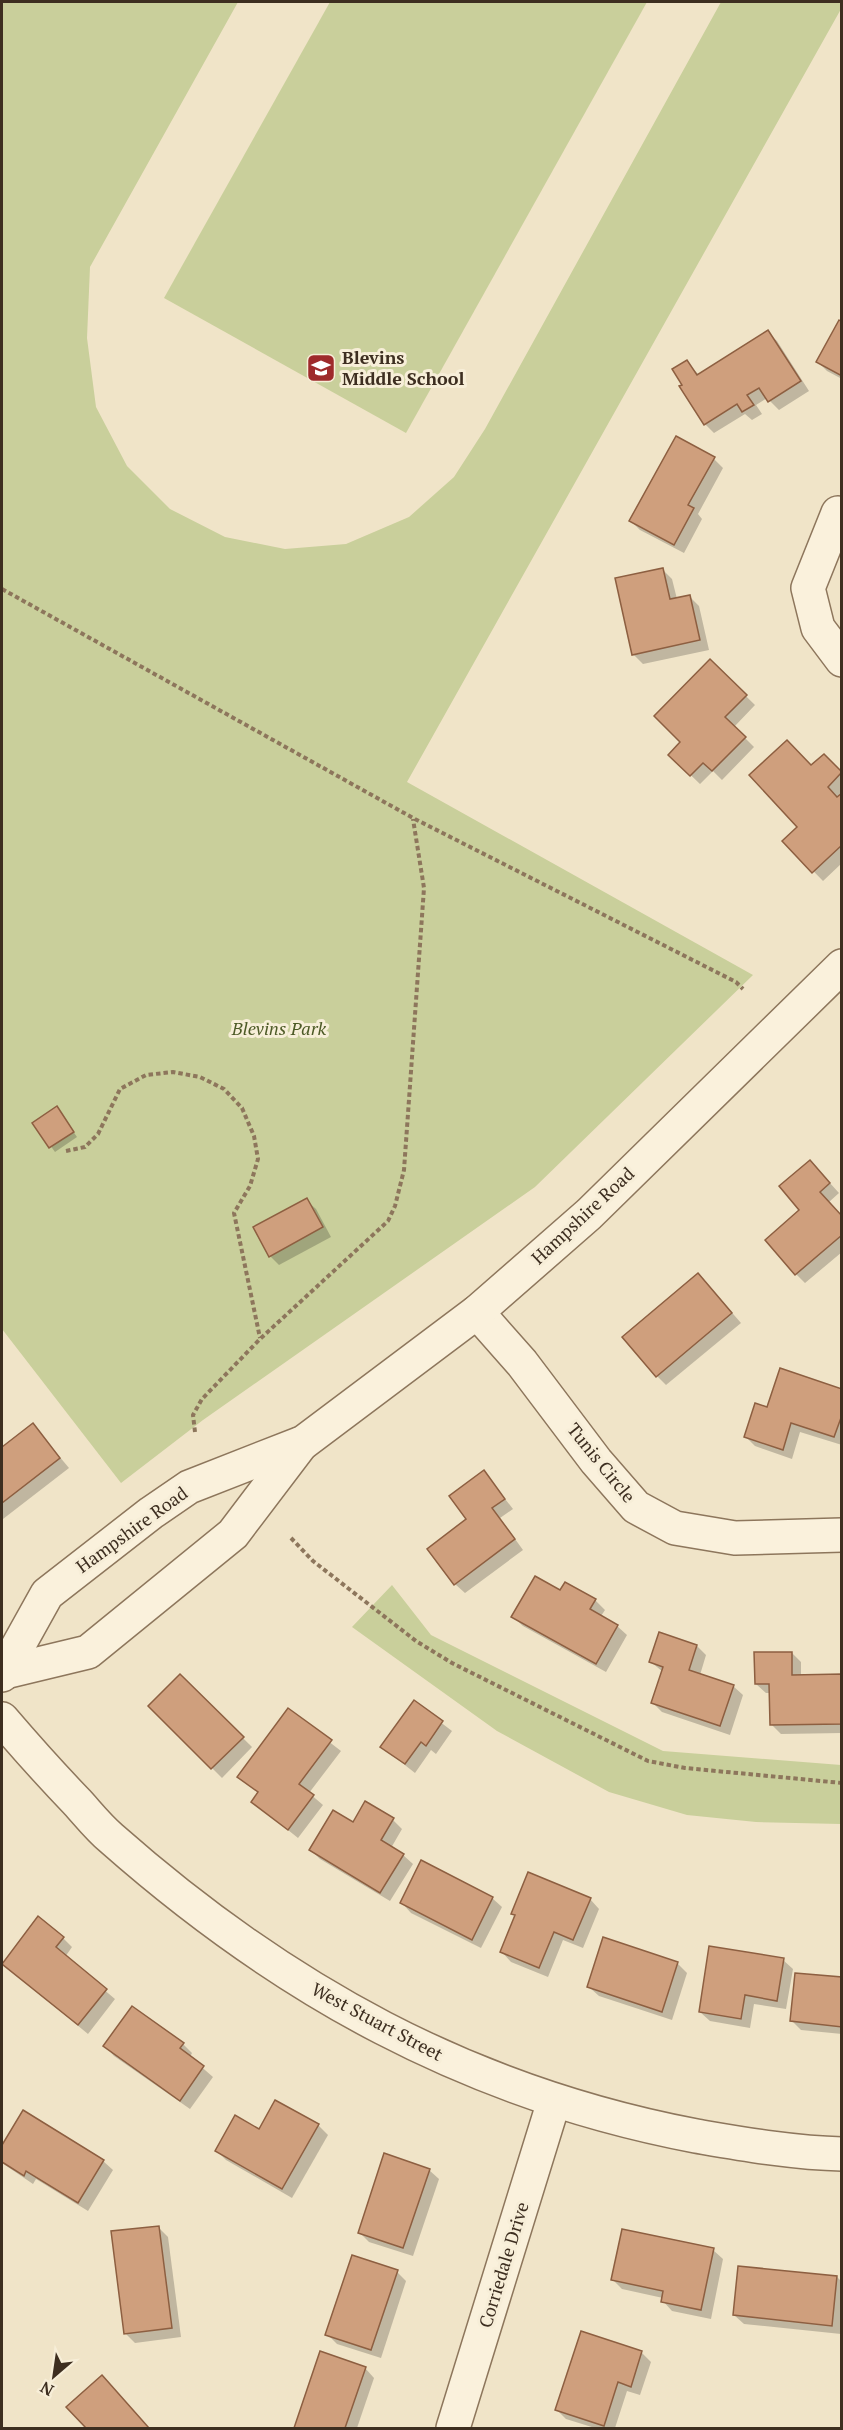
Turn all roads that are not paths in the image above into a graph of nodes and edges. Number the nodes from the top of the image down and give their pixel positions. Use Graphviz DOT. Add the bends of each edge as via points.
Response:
graph roads {
  1 [pos="838,513"];
  2 [pos="842,660"];
  3 [pos="842,966"];
  4 [pos="477,1312"];
  5 [pos="304,1442"];
  6 [pos="842,1535"];
  7 [pos="3,1674"];
  8 [pos="2,1719"];
  9 [pos="554,2101"];
  10 [pos="842,2154"];
  11 [pos="453,2428"];
  1 -- 2 [label="street" via="808,588 818,628"];
  3 -- 4 [label="street, Hampshire Road" via="590,1214"];
  4 -- 5 [label="street, Hampshire Road"];
  4 -- 6 [label="street, Tunis Circle" via="636,1507 675,1528 735,1538"];
  5 -- 7 [label="street, Hampshire Road" via="233,1534 88,1652"];
  5 -- 7 [label="street, Hampshire Road" via="189,1487 151,1513 47,1594"];
  8 -- 9 [label="street, West Stuart Street" via="109,1836 192,1905 276,1966 420,2048"];
  9 -- 10 [label="street, West Stuart Street" via="656,2128 734,2143"];
  9 -- 11 [label="street, Corriedale Drive"];
}
